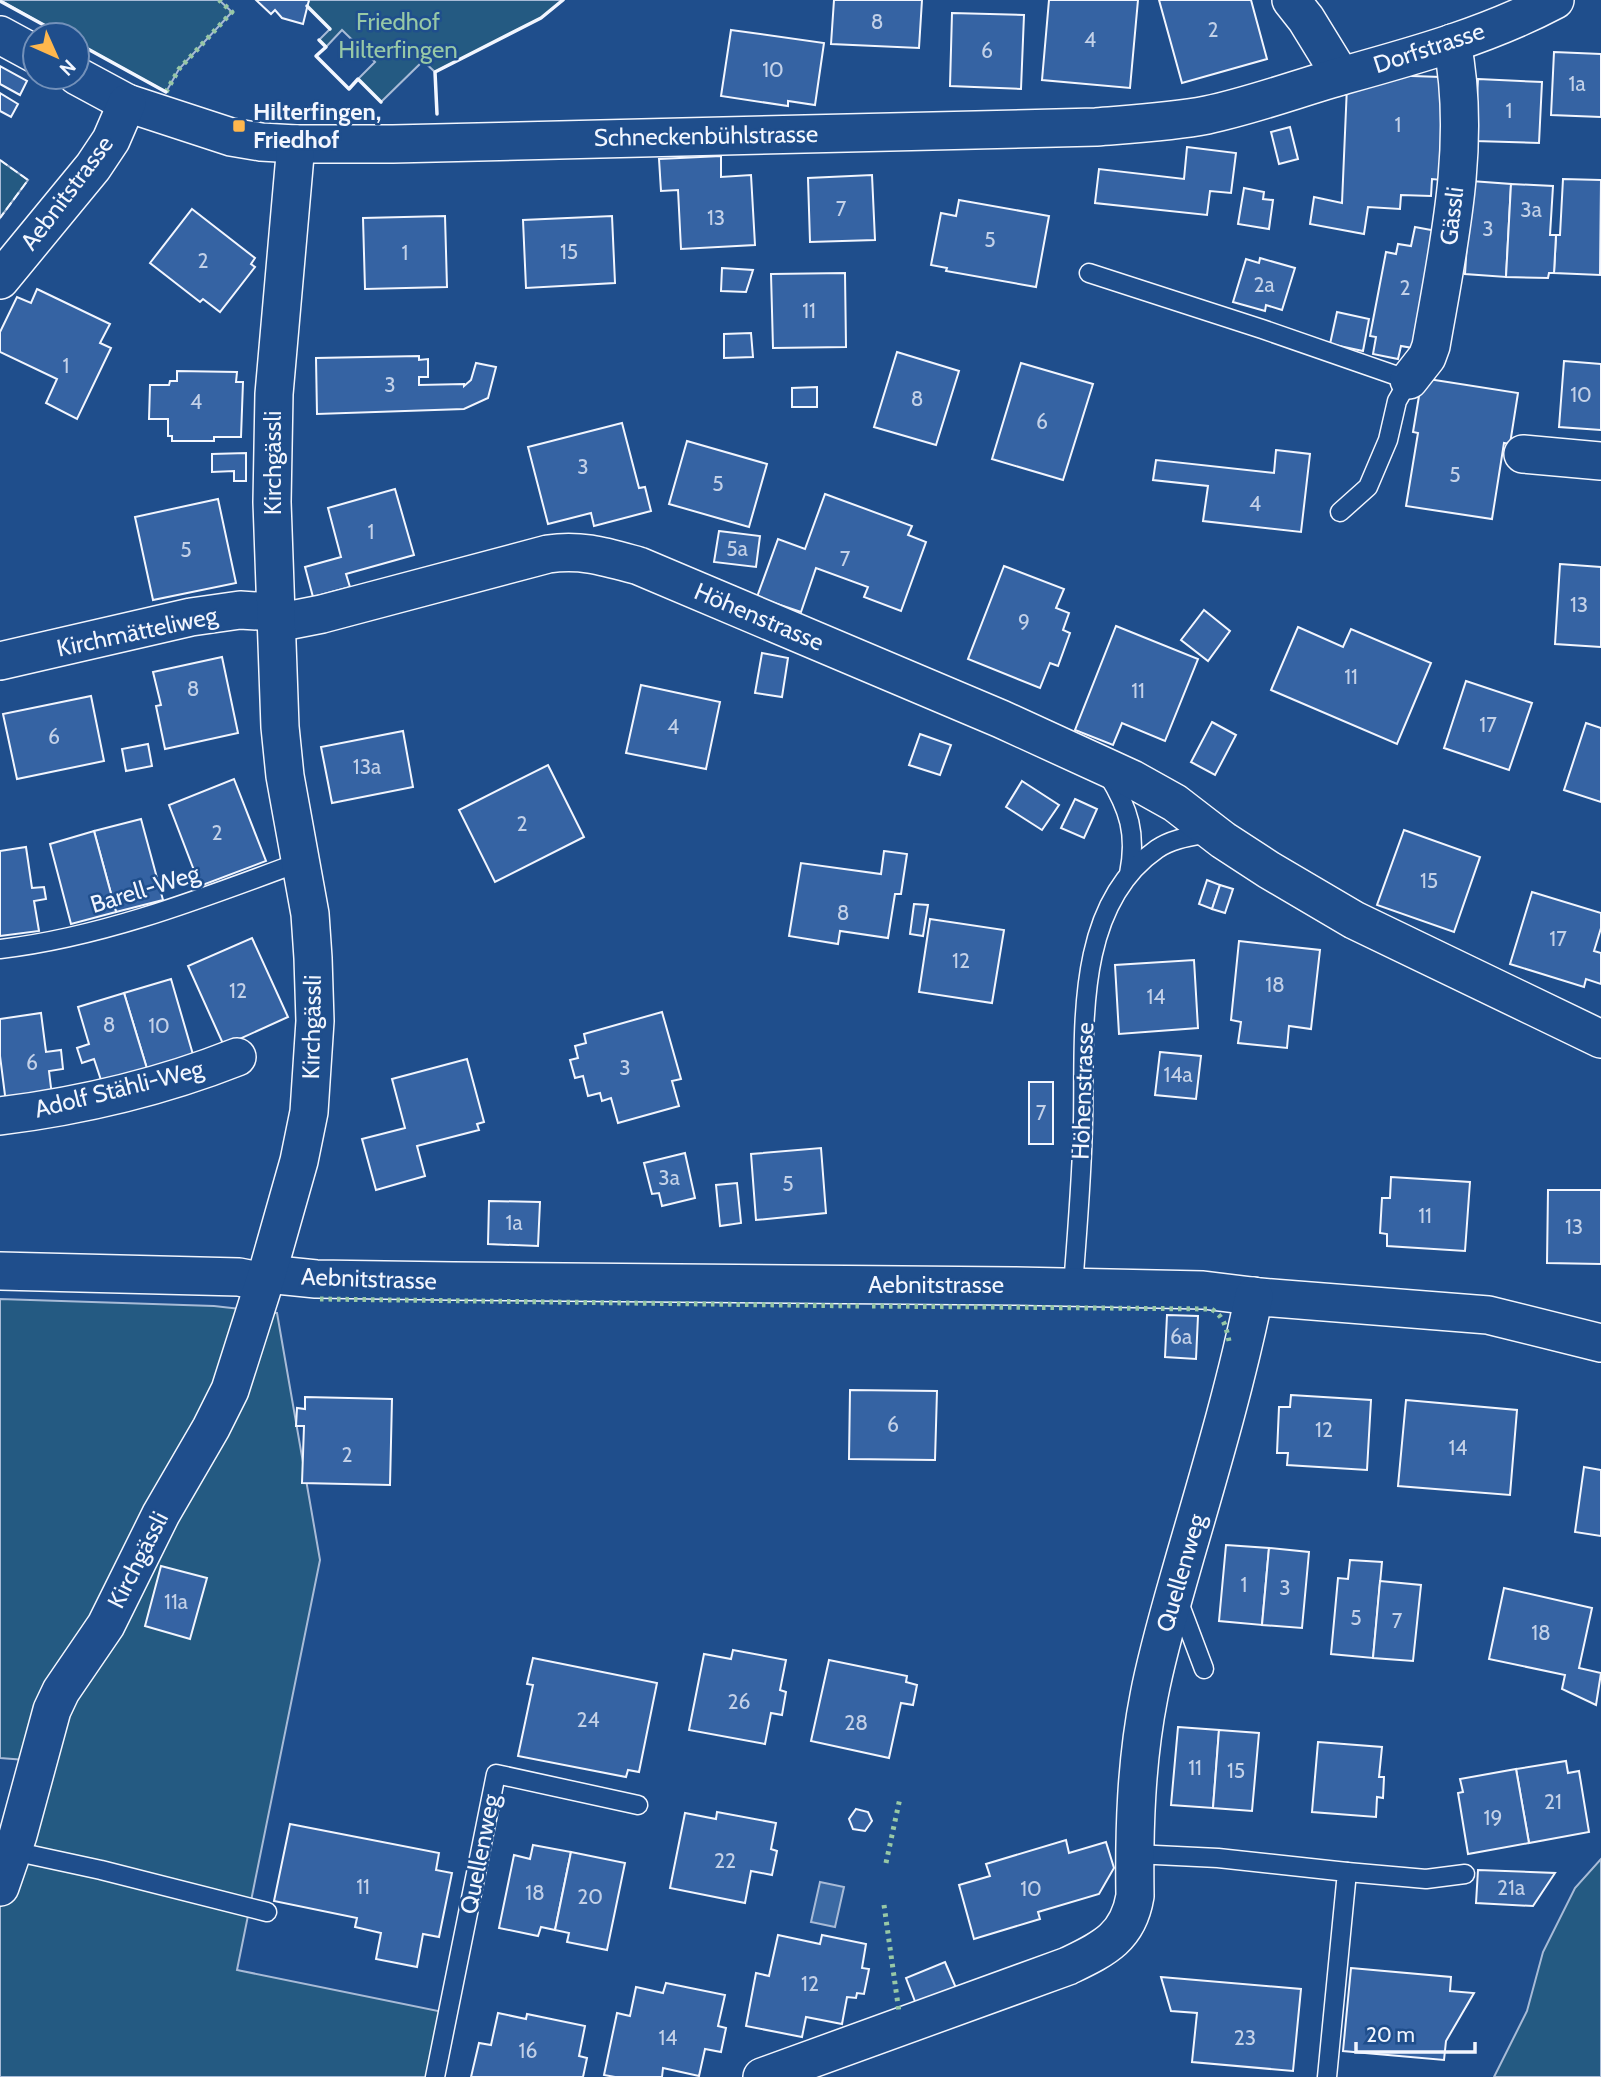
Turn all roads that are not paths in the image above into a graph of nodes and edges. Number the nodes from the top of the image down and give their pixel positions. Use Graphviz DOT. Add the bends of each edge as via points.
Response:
graph roads {
  1 [pos="1291,0"];
  2 [pos="1555,0"];
  3 [pos="0,35"];
  4 [pos="1452,43"];
  5 [pos="21,46"];
  6 [pos="1341,76"];
  7 [pos="91,84"];
  8 [pos="127,103"];
  9 [pos="296,144"];
  10 [pos="1089,273"];
  11 [pos="0,280"];
  12 [pos="1409,380"];
  13 [pos="1523,454"];
  14 [pos="1601,461"];
  15 [pos="1340,512"];
  16 [pos="276,617"];
  17 [pos="0,661"];
  18 [pos="1102,765"];
  19 [pos="1213,832"];
  20 [pos="300,862"];
  21 [pos="1129,877"];
  22 [pos="0,949"];
  23 [pos="1601,1039"];
  24 [pos="237,1058"];
  25 [pos="0,1116"];
  26 [pos="0,1271"];
  27 [pos="265,1278"];
  28 [pos="1073,1287"];
  29 [pos="1254,1296"];
  30 [pos="1601,1343"];
  31 [pos="1175,1594"];
  32 [pos="1204,1669"];
  33 [pos="638,1805"];
  34 [pos="13,1852"];
  35 [pos="1135,1854"];
  36 [pos="1347,1872"];
  37 [pos="1465,1874"];
  38 [pos="0,1886"];
  39 [pos="267,1912"];
  40 [pos="435,2077"];
  41 [pos="762,2077"];
  42 [pos="1326,2077"];
  1 -- 6 [label="street"];
  2 -- 4 [label="street, Dorfstrasse"];
  3 -- 5 [label="street"];
  4 -- 6 [label="street, Dorfstrasse"];
  4 -- 12 [label="street, Gässli" via="1458,74 1459,133 1448,249 1431,346"];
  6 -- 9 [label="street, Schneckenbühlstrasse" via="1208,114 1096,127"];
  7 -- 8 [label="street, Schneckenbühlstrasse"];
  8 -- 9 [label="street, Schneckenbühlstrasse" via="231,137"];
  8 -- 11 [label="street, Aebnitstrasse" via="93,167"];
  9 -- 16 [label="street, Kirchgässli" via="274,394"];
  10 -- 12 [label="lane"];
  12 -- 15 [label="lane, Gässli" via="1396,401 1388,440 1368,487"];
  13 -- 14 [label="street"];
  16 -- 17 [label="street, Kirchmätteliweg" via="240,610 191,617"];
  16 -- 18 [label="street, Höhenstrasse" via="322,614 548,554 588,552 639,566"];
  16 -- 20 [label="street, Kirchgässli" via="280,727"];
  18 -- 19 [label="street, Höhenstrasse" via="1175,803"];
  18 -- 21 [label="lane" via="1123,798 1132,829"];
  19 -- 21 [label="lane, Höhenstrasse" via="1158,848"];
  19 -- 23 [label="street, Höhenstrasse" via="1354,920"];
  20 -- 22 [label="lane, Barell-Weg" via="185,905 43,944"];
  20 -- 27 [label="street, Kirchgässli" via="313,958 313,1074 299,1161"];
  21 -- 28 [label="lane, Höhenstrasse" via="1103,918 1090,967"];
  24 -- 25 [label="street, Adolf Stähli-Weg" via="171,1081"];
  26 -- 27 [label="street, Aebnitstrasse"];
  27 -- 28 [label="street, Aebnitstrasse"];
  27 -- 34 [label="street, Kirchgässli" via="230,1390 106,1625 52,1710"];
  28 -- 29 [label="street, Aebnitstrasse"];
  29 -- 30 [label="street, Aebnitstrasse" via="1488,1315"];
  29 -- 31 [label="street, Quellenweg" via="1241,1362"];
  31 -- 32 [label="lane"];
  31 -- 35 [label="street, Quellenweg" via="1149,1697 1140,1758"];
  33 -- 40 [label="lane, Quellenweg" via="496,1774"];
  34 -- 38 [label="street, Kirchgässli"];
  34 -- 39 [label="lane"];
  35 -- 36 [label="lane"];
  35 -- 41 [label="street, Quellenweg" via="1133,1907 1122,1930 1103,1949 1068,1966"];
  36 -- 37 [label="lane" via="1426,1879"];
  36 -- 42 [label="lane"];
}
